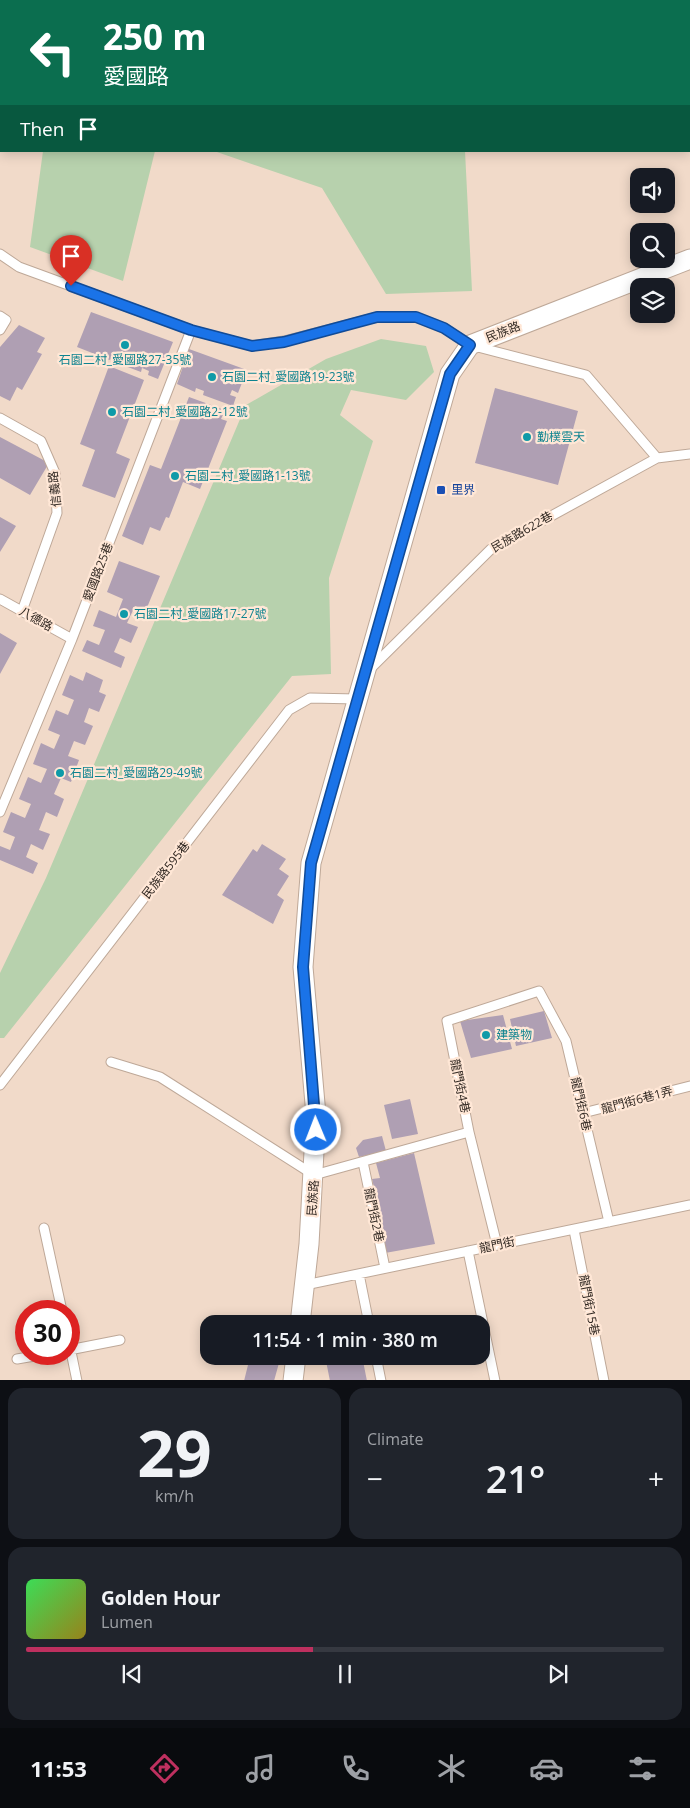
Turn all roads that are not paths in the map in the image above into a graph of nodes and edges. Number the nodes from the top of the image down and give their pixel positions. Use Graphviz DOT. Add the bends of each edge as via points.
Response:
graph roads {
  1 [pos="0,254"];
  2 [pos="690,259"];
  3 [pos="0,316"];
  4 [pos="0,330"];
  5 [pos="191,330"];
  6 [pos="470,345"];
  7 [pos="0,418"];
  8 [pos="690,454"];
  9 [pos="657,458"];
  10 [pos="0,599"];
  11 [pos="22,611"];
  12 [pos="72,639"];
  13 [pos="362,676"];
  14 [pos="356,699"];
  15 [pos="1,806"];
  16 [pos="539,991"];
  17 [pos="111,1062"];
  18 [pos="3,1075"];
  19 [pos="0,1085"];
  20 [pos="690,1086"];
  21 [pos="583,1113"];
  22 [pos="469,1132"];
  23 [pos="363,1162"];
  24 [pos="314,1175"];
  25 [pos="690,1205"];
  26 [pos="609,1222"];
  27 [pos="44,1228"];
  28 [pos="574,1230"];
  29 [pos="497,1245"];
  30 [pos="468,1251"];
  31 [pos="385,1268"];
  32 [pos="359,1274"];
  33 [pos="305,1285"];
  34 [pos="60,1300"];
  35 [pos="301,1315"];
  36 [pos="368,1315"];
  37 [pos="120,1340"];
  38 [pos="80,1345"];
  39 [pos="73,1365"];
  40 [pos="295,1365"];
  41 [pos="378,1365"];
  42 [pos="77,1380"];
  43 [pos="293,1380"];
  44 [pos="381,1380"];
  45 [pos="495,1380"];
  46 [pos="604,1380"];
  1 -- 5 [label="lane" via="19,267"];
  2 -- 6 [label="street, 民族路"];
  3 -- 4 [label="lane" via="6,320"];
  5 -- 6 [label="lane" via="252,346 284,342 377,317 416,317 444,328"];
  5 -- 12 [label="lane, 愛國路25巷"];
  6 -- 9 [label="lane" via="586,374"];
  6 -- 13 [label="street, 民族路" via="450,374"];
  7 -- 11 [label="lane, 信義路" via="41,441 56,473 57,513"];
  8 -- 9 [label="lane, 民族路622巷"];
  9 -- 13 [label="lane, 民族路622巷" via="491,549"];
  10 -- 11 [label="lane, 八德路"];
  11 -- 12 [label="lane, 八德路"];
  12 -- 15 [label="lane, 愛國路25巷"];
  13 -- 14 [label="street, 民族路"];
  14 -- 18 [label="lane, 民族路595巷" via="310,698 288,710"];
  14 -- 24 [label="street, 民族路" via="311,863 303,967 316,1115"];
  16 -- 21 [label="lane, 龍門街6巷" via="566,1041"];
  16 -- 22 [label="lane, 龍門街4巷" via="447,1021"];
  17 -- 24 [label="lane" via="160,1077"];
  18 -- 19 [label="lane, 民族路595巷"];
  20 -- 21 [label="lane, 龍門街6巷1弄"];
  21 -- 26 [label="lane, 龍門街6巷"];
  22 -- 23 [label="lane"];
  22 -- 29 [label="lane, 龍門街4巷"];
  23 -- 24 [label="lane"];
  23 -- 31 [label="lane, 龍門街2巷"];
  24 -- 33 [label="street, 民族路"];
  25 -- 26 [label="lane, 龍門街"];
  26 -- 28 [label="lane, 龍門街"];
  27 -- 34 [label="lane"];
  28 -- 29 [label="lane, 龍門街"];
  28 -- 46 [label="lane, 龍門街15巷"];
  29 -- 30 [label="lane, 龍門街"];
  30 -- 31 [label="lane, 龍門街"];
  30 -- 45 [label="lane"];
  31 -- 32 [label="lane, 龍門街"];
  32 -- 33 [label="lane, 龍門街"];
  32 -- 36 [label="lane"];
  33 -- 35 [label="street, 民族路"];
  37 -- 38 [label="lane"];
  39 -- 42 [label="lane"];
  40 -- 43 [label="street"];
  41 -- 44 [label="lane"];
}
